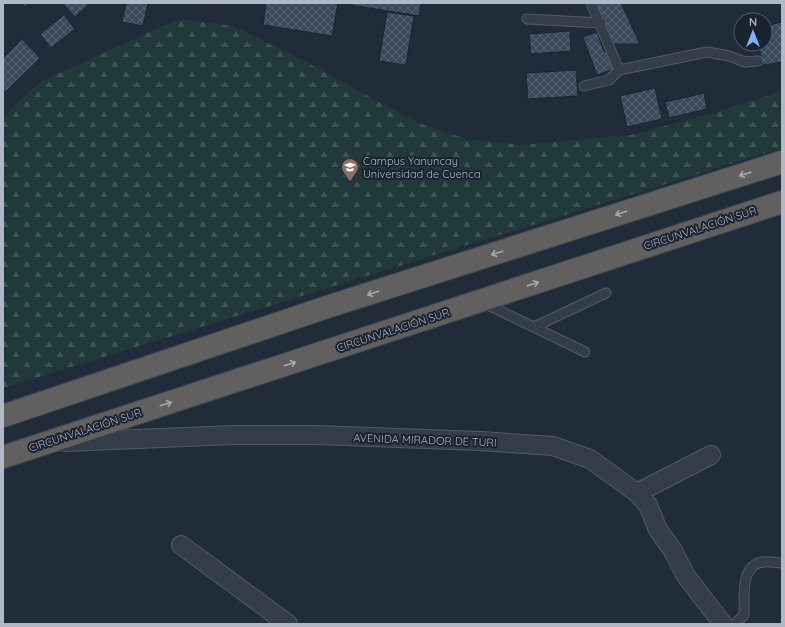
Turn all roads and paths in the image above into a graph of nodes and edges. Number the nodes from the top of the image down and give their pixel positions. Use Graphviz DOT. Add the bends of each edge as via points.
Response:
graph roads {
  1 [pos="591,3"];
  2 [pos="527,19"];
  3 [pos="601,24"];
  4 [pos="758,61"];
  5 [pos="619,70"];
  6 [pos="584,86"];
  7 [pos="782,162"];
  8 [pos="782,202"];
  9 [pos="606,293"];
  10 [pos="479,301"];
  11 [pos="534,327"];
  12 [pos="585,352"];
  13 [pos="3,416"];
  14 [pos="43,443"];
  15 [pos="711,455"];
  16 [pos="3,457"];
  17 [pos="637,493"];
  18 [pos="181,545"];
  19 [pos="782,563"];
  20 [pos="288,624"];
  21 [pos="723,624"];
  22 [pos="735,624"];
  1 -- 3 [label="lane"];
  2 -- 3 [label="lane"];
  3 -- 5 [label="lane"];
  4 -- 5 [label="lane" via="745,62 707,52"];
  5 -- 6 [label="lane" via="610,80"];
  7 -- 13 [label="highway, one-way" via="327,307"];
  10 -- 8 [label="highway, CIRCUNVALACIÓN SUR, one-way"];
  9 -- 11 [label="lane"];
  10 -- 11 [label="lane"];
  14 -- 10 [label="highway, CIRCUNVALACIÓN SUR, one-way"];
  11 -- 12 [label="lane"];
  14 -- 16 [label="highway, CIRCUNVALACIÓN SUR"];
  14 -- 17 [label="street, AVENIDA MIRADOR DE TURI" via="249,434 448,439 553,446 590,459"];
  15 -- 17 [label="street"];
  17 -- 21 [label="street, AVENIDA MIRADOR DE TURI" via="648,505 658,530 672,549 686,576"];
  18 -- 20 [label="street"];
  19 -- 22 [label="lane" via="762,562 751,568 743,584 744,615"];
}
